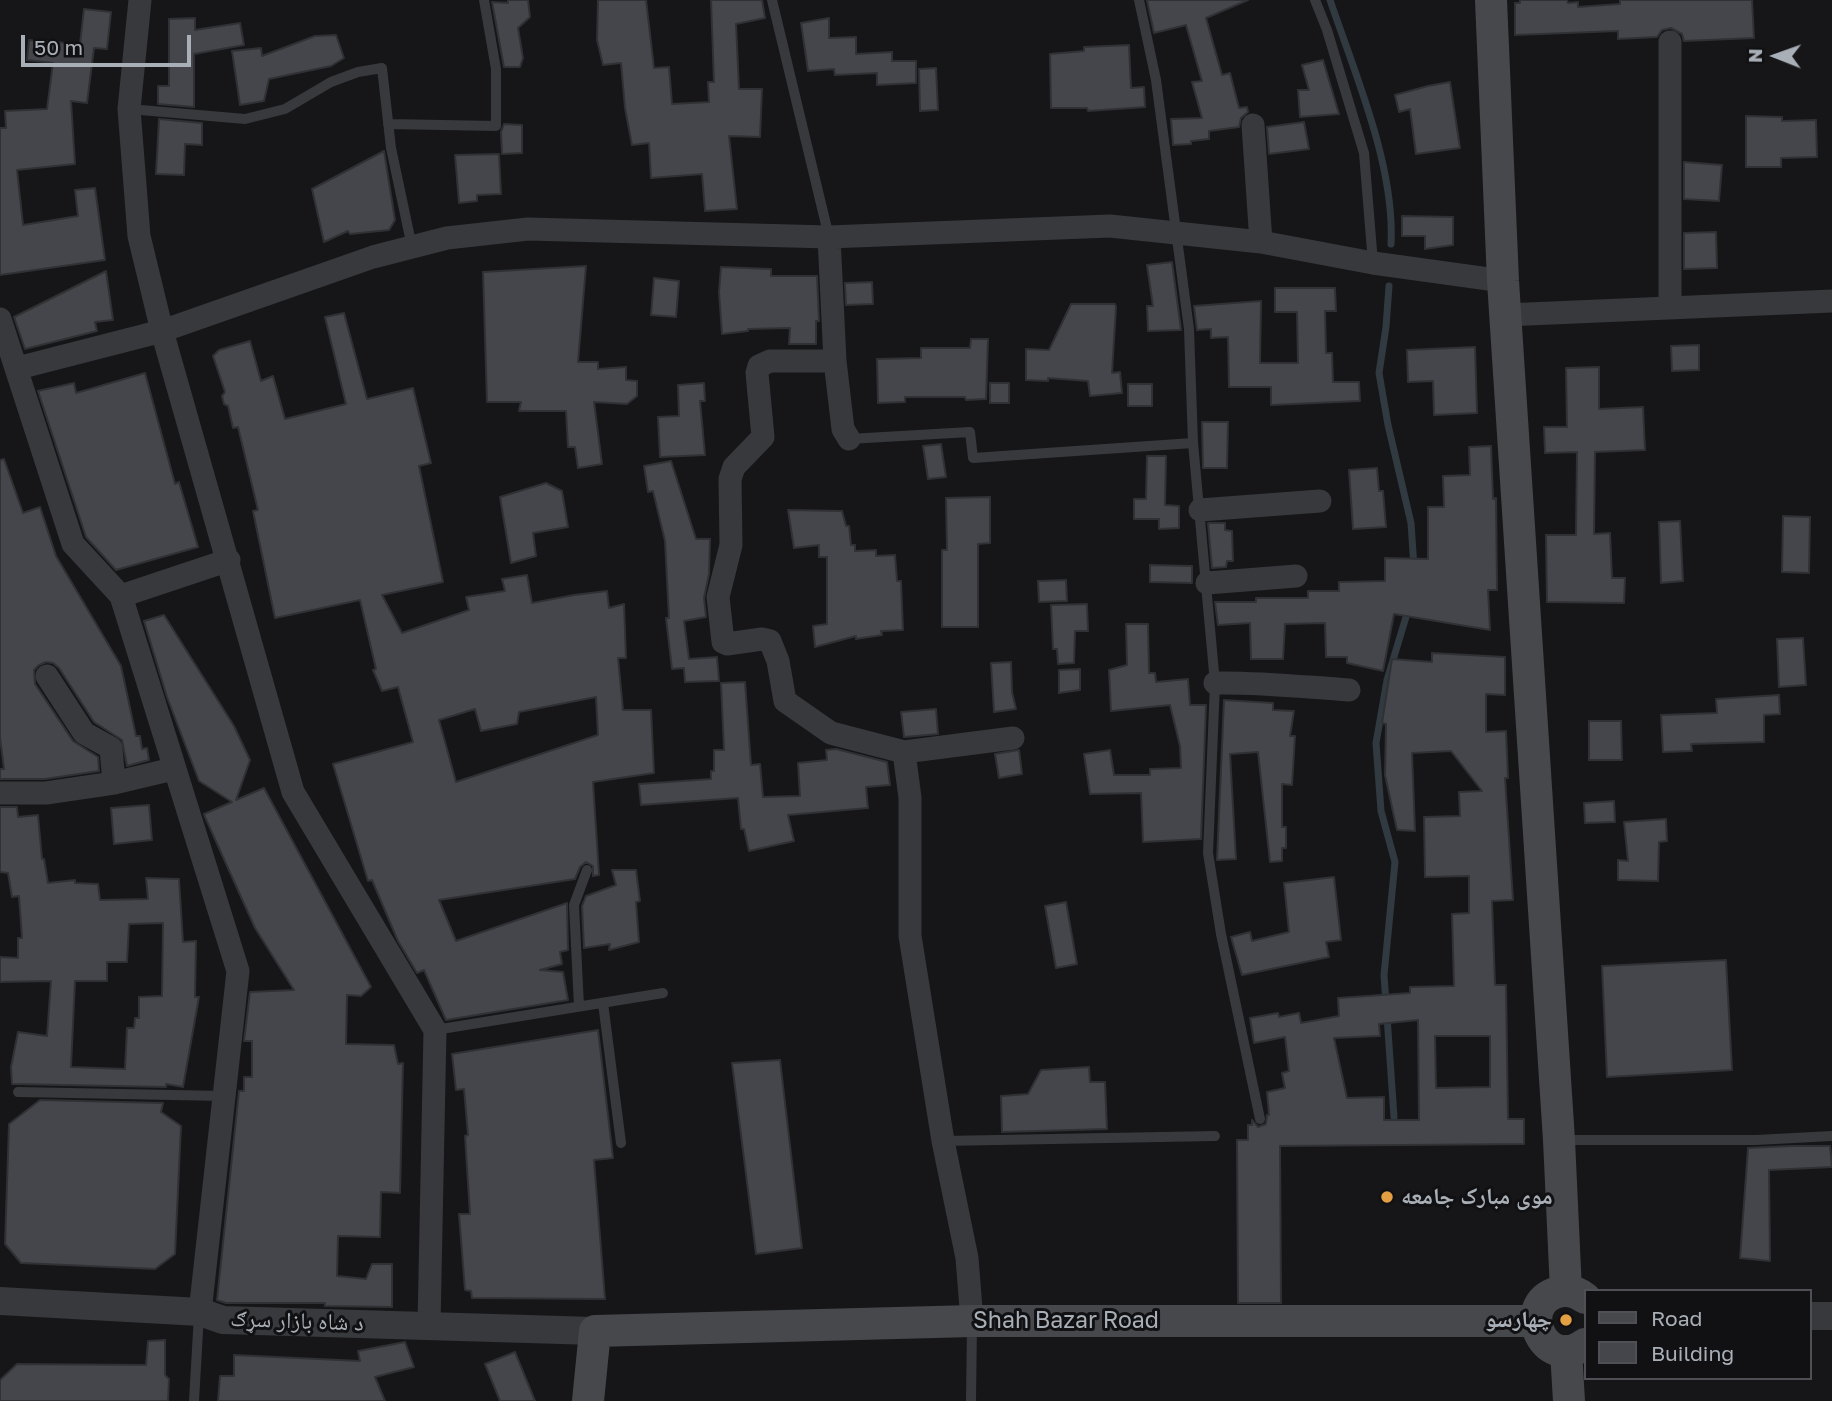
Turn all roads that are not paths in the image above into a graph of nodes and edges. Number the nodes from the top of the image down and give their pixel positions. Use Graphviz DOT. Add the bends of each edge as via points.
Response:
graph roads {
  1 [pos="140,0"];
  2 [pos="484,0"];
  3 [pos="772,0"];
  4 [pos="1139,0"];
  5 [pos="1315,0"];
  6 [pos="1492,0"];
  7 [pos="1670,42"];
  8 [pos="129,109"];
  9 [pos="388,124"];
  10 [pos="1253,125"];
  11 [pos="1176,232"];
  12 [pos="829,237"];
  13 [pos="1261,242"];
  14 [pos="412,247"];
  15 [pos="1373,262"];
  16 [pos="1503,281"];
  17 [pos="1832,301"];
  18 [pos="1670,307"];
  19 [pos="1505,314"];
  20 [pos="0,319"];
  21 [pos="162,331"];
  22 [pos="10,358"];
  23 [pos="835,360"];
  24 [pos="849,439"];
  25 [pos="1193,443"];
  26 [pos="1320,501"];
  27 [pos="1200,510"];
  28 [pos="229,560"];
  29 [pos="1296,576"];
  30 [pos="1207,583"];
  31 [pos="121,596"];
  32 [pos="47,676"];
  33 [pos="1215,683"];
  34 [pos="1349,690"];
  35 [pos="1013,738"];
  36 [pos="904,752"];
  37 [pos="173,769"];
  38 [pos="114,783"];
  39 [pos="0,793"];
  40 [pos="587,870"];
  41 [pos="663,993"];
  42 [pos="603,1003"];
  43 [pos="579,1006"];
  44 [pos="435,1030"];
  45 [pos="18,1092"];
  46 [pos="224,1096"];
  47 [pos="1260,1119"];
  48 [pos="1215,1136"];
  49 [pos="1832,1136"];
  50 [pos="1559,1140"];
  51 [pos="943,1141"];
  52 [pos="621,1143"];
  53 [pos="1576,1295"];
  54 [pos="0,1301"];
  55 [pos="200,1312"];
  56 [pos="1811,1316"];
  57 [pos="1832,1316"];
  58 [pos="972,1321"];
  59 [pos="1536,1321"];
  60 [pos="429,1325"];
  61 [pos="595,1331"];
  62 [pos="1576,1348"];
  63 [pos="194,1401"];
  64 [pos="589,1401"];
  65 [pos="971,1401"];
  66 [pos="1569,1401"];
  1 -- 8 [label="street"];
  2 -- 9 [label="lane" via="496,69 496,126"];
  3 -- 12 [label="lane"];
  4 -- 11 [label="lane" via="1156,80"];
  5 -- 15 [label="lane" via="1364,153"];
  6 -- 16 [label="main road"];
  7 -- 18 [label="street"];
  8 -- 9 [label="lane" via="245,119 285,109 331,82 382,68"];
  8 -- 21 [label="street" via="139,236"];
  9 -- 14 [label="lane"];
  10 -- 13 [label="street"];
  11 -- 12 [label="street" via="1110,226"];
  11 -- 13 [label="street"];
  11 -- 25 [label="lane" via="1189,329"];
  12 -- 14 [label="street" via="528,229 447,238"];
  12 -- 23 [label="street"];
  13 -- 15 [label="street"];
  14 -- 21 [label="street"];
  15 -- 16 [label="street"];
  16 -- 19 [label="main road"];
  17 -- 18 [label="street"];
  18 -- 19 [label="street"];
  19 -- 50 [label="main road"];
  20 -- 22 [label="street"];
  21 -- 22 [label="street"];
  21 -- 28 [label="street"];
  22 -- 31 [label="street" via="73,544"];
  23 -- 24 [label="street" via="843,429"];
  23 -- 36 [label="street" via="770,361 759,366 763,437 734,467 730,479 732,545 718,597 723,642 771,641 785,701 831,733"];
  24 -- 25 [label="lane" via="970,432 973,458"];
  25 -- 27 [label="lane"];
  26 -- 27 [label="street"];
  27 -- 30 [label="lane"];
  28 -- 31 [label="street"];
  28 -- 44 [label="street" via="293,792"];
  29 -- 30 [label="street"];
  30 -- 33 [label="lane"];
  31 -- 37 [label="street"];
  32 -- 38 [label="street" via="84,733 111,748"];
  33 -- 34 [label="street" via="1263,682"];
  33 -- 47 [label="lane" via="1208,853"];
  35 -- 36 [label="street"];
  36 -- 51 [label="street" via="910,798 910,936"];
  37 -- 38 [label="street"];
  37 -- 46 [label="street" via="238,971"];
  38 -- 39 [label="street" via="46,793"];
  40 -- 43 [label="lane" via="574,905"];
  41 -- 42 [label="lane"];
  42 -- 43 [label="lane"];
  42 -- 52 [label="lane"];
  43 -- 44 [label="lane"];
  44 -- 60 [label="street"];
  45 -- 46 [label="lane"];
  46 -- 55 [label="street"];
  48 -- 51 [label="lane"];
  49 -- 50 [label="lane"];
  50 -- 53 [label="main road"];
  51 -- 58 [label="street" via="967,1258"];
  53 -- 59 [label="main road" via="1556,1293 1542,1304"];
  54 -- 55 [label="street, د شاه بازار سړګ"];
  55 -- 60 [label="street, د شاه بازار سړګ" via="223,1320"];
  55 -- 63 [label="lane"];
  56 -- 57 [label="street"];
  58 -- 59 [label="main road, Shah Bazar Road"];
  58 -- 61 [label="main road, Shah Bazar Road"];
  58 -- 65 [label="lane"];
  59 -- 62 [label="main road" via="1542,1339 1557,1350"];
  60 -- 61 [label="street, د شاه بازار سړګ"];
  61 -- 64 [label="main road"];
  62 -- 66 [label="main road"];
}
